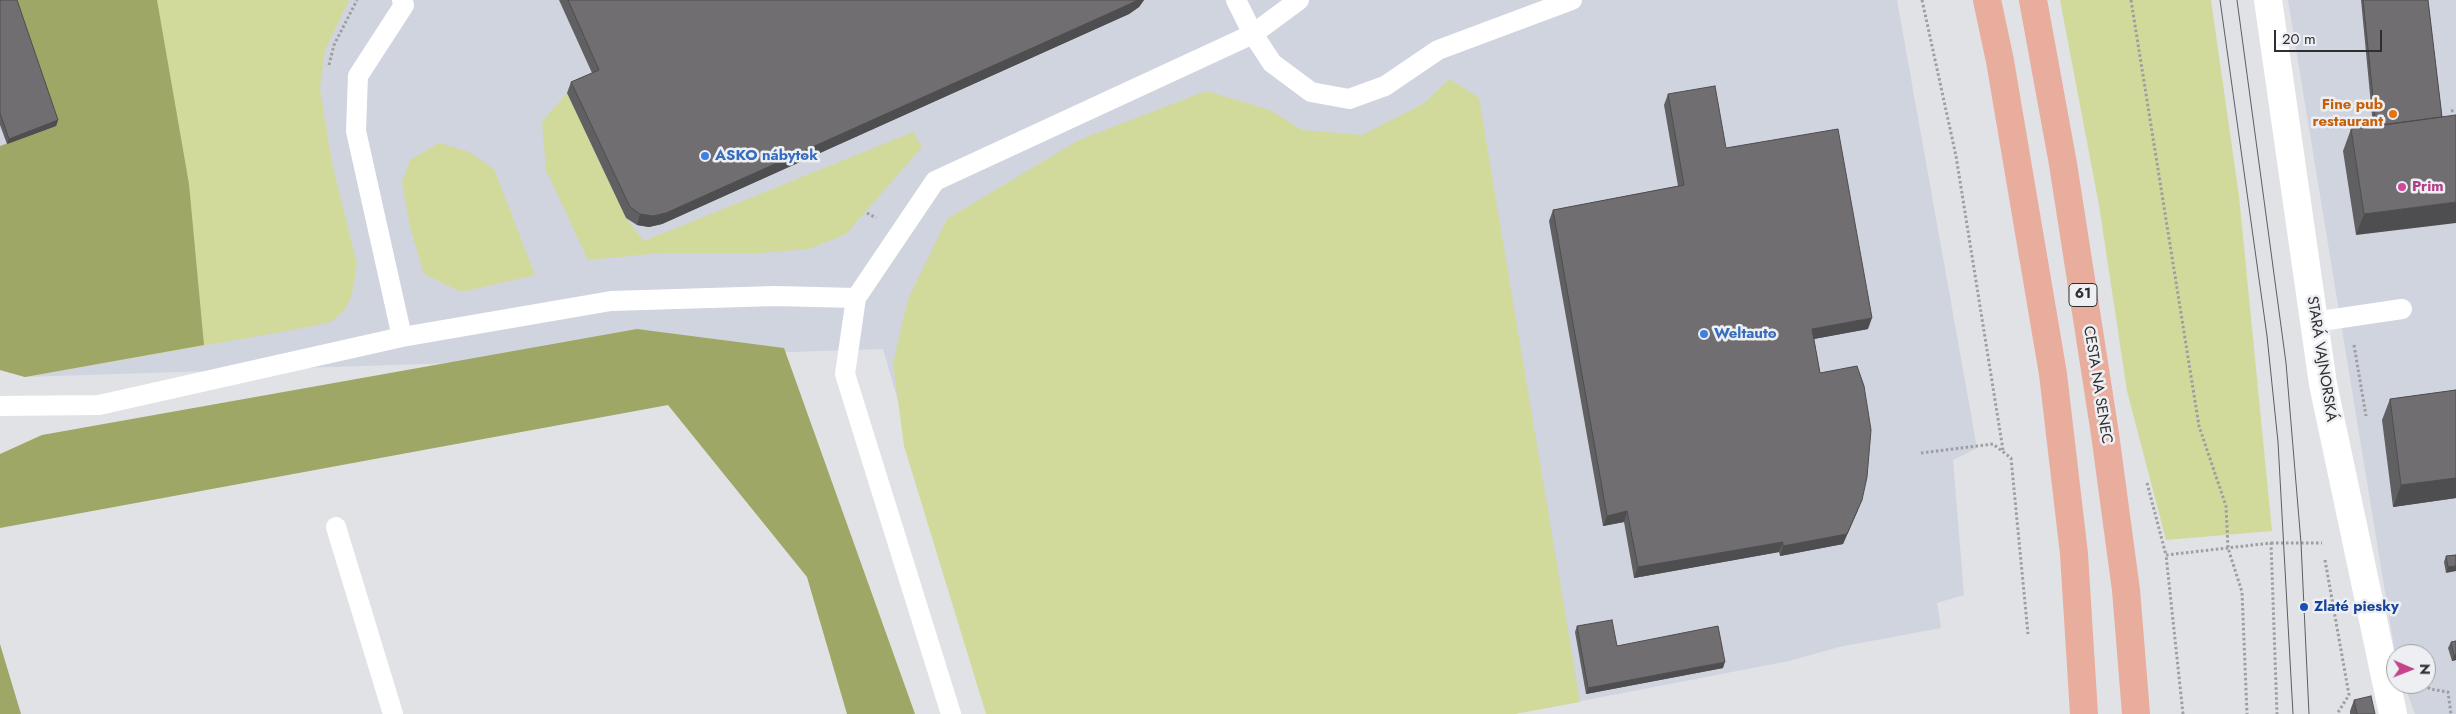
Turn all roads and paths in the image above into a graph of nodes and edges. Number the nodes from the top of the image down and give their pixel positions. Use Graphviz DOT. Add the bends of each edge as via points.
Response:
graph roads {
  1 [pos="350,0"];
  2 [pos="402,0"];
  3 [pos="1236,0"];
  4 [pos="1299,0"];
  5 [pos="1572,0"];
  6 [pos="1922,0"];
  7 [pos="1987,0"];
  8 [pos="2033,0"];
  9 [pos="2132,0"];
  10 [pos="2268,0"];
  11 [pos="357,1"];
  12 [pos="1253,34"];
  13 [pos="2456,110"];
  14 [pos="2451,111"];
  15 [pos="856,298"];
  16 [pos="2402,309"];
  17 [pos="2314,322"];
  18 [pos="402,337"];
  19 [pos="0,406"];
  20 [pos="2003,450"];
  21 [pos="1921,453"];
  22 [pos="336,527"];
  23 [pos="2271,543"];
  24 [pos="2322,543"];
  25 [pos="2228,548"];
  26 [pos="2328,586"];
  27 [pos="2028,634"];
  28 [pos="2436,690"];
  29 [pos="393,714"];
  30 [pos="951,714"];
  31 [pos="2084,714"];
  32 [pos="2136,714"];
  33 [pos="2183,714"];
  34 [pos="2247,714"];
  35 [pos="2277,714"];
  36 [pos="2337,714"];
  37 [pos="2392,714"];
  38 [pos="2451,714"];
  1 -- 11 [label="path"];
  2 -- 18 [label="lane" via="404,5 358,76 356,131"];
  3 -- 12 [label="lane"];
  4 -- 12 [label="lane"];
  5 -- 12 [label="lane" via="1438,50 1385,86 1349,99 1311,92 1272,63"];
  6 -- 20 [label="path" via="1956,156"];
  7 -- 31 [label="main road" via="2053,374 2074,554"];
  8 -- 32 [label="main road, CESTA NA SENEC / 61" via="2063,164 2105,434 2126,590"];
  9 -- 25 [label="path" via="2199,426 2226,506"];
  10 -- 17 [label="street, STARÁ VAJNORSKÁ"];
  12 -- 15 [label="lane" via="935,181"];
  13 -- 14 [label="path"];
  15 -- 18 [label="lane" via="775,296 611,301"];
  15 -- 30 [label="lane" via="845,374"];
  16 -- 17 [label="lane"];
  17 -- 37 [label="street, STARÁ VAJNORSKÁ" via="2323,384"];
  18 -- 19 [label="lane" via="99,405"];
  20 -- 21 [label="path" via="1994,444"];
  20 -- 27 [label="path" via="2011,458"];
  22 -- 29 [label="lane"];
  23 -- 24 [label="path"];
  23 -- 25 [label="path"];
  23 -- 35 [label="path"];
  25 -- 33 [label="path" via="2166,555"];
  25 -- 34 [label="path" via="2242,592"];
  26 -- 36 [label="path" via="2349,695"];
  28 -- 38 [label="path" via="2448,692"];
}
